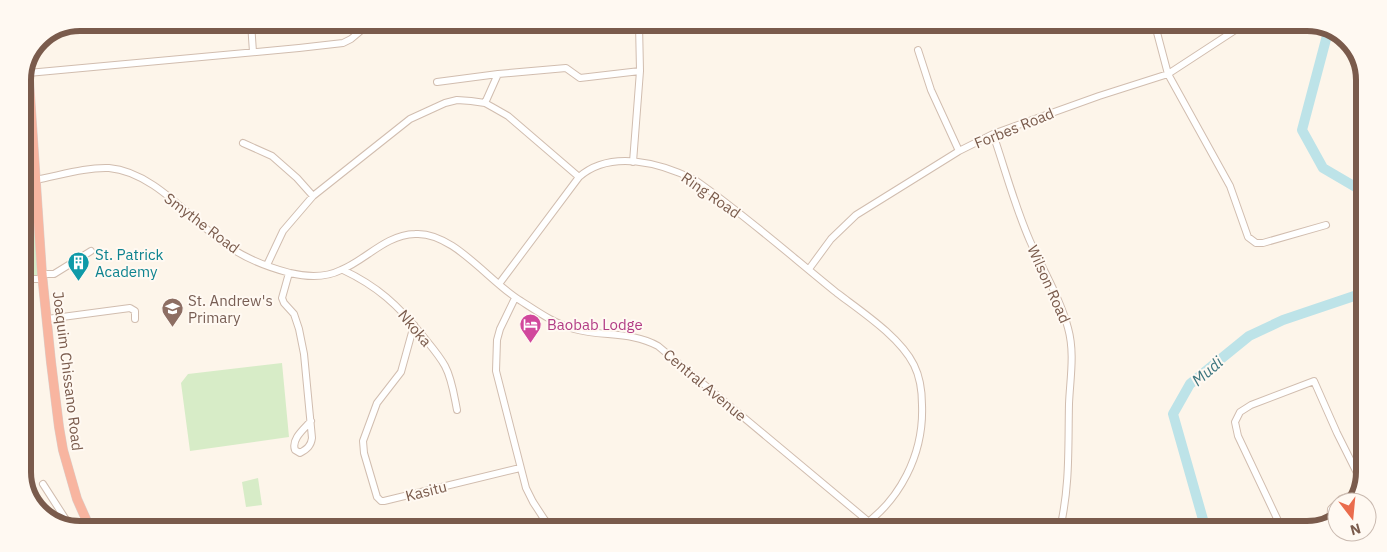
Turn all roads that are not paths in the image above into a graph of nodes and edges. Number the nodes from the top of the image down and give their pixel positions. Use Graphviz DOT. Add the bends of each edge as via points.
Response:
graph roads {
  1 [pos="252,31"];
  2 [pos="360,31"];
  3 [pos="639,31"];
  4 [pos="1157,31"];
  5 [pos="1235,31"];
  6 [pos="918,50"];
  7 [pos="253,52"];
  8 [pos="33,69"];
  9 [pos="640,71"];
  10 [pos="498,74"];
  11 [pos="1168,74"];
  12 [pos="437,82"];
  13 [pos="485,103"];
  14 [pos="31,117"];
  15 [pos="993,134"];
  16 [pos="243,143"];
  17 [pos="959,151"];
  18 [pos="633,162"];
  19 [pos="579,177"];
  20 [pos="35,180"];
  21 [pos="313,196"];
  22 [pos="1326,225"];
  23 [pos="91,251"];
  24 [pos="267,265"];
  25 [pos="809,269"];
  26 [pos="343,270"];
  27 [pos="289,273"];
  28 [pos="43,277"];
  29 [pos="31,278"];
  30 [pos="499,284"];
  31 [pos="515,298"];
  32 [pos="46,319"];
  33 [pos="135,319"];
  34 [pos="414,325"];
  35 [pos="457,410"];
  36 [pos="311,421"];
  37 [pos="520,468"];
  38 [pos="1356,471"];
  39 [pos="43,484"];
  40 [pos="65,518"];
  41 [pos="545,520"];
  42 [pos="87,521"];
  43 [pos="542,521"];
  44 [pos="868,521"];
  45 [pos="870,521"];
  46 [pos="1062,521"];
  47 [pos="1278,521"];
  1 -- 7 [label="street"];
  2 -- 7 [label="street" via="343,42"];
  3 -- 9 [label="street"];
  4 -- 11 [label="street"];
  5 -- 11 [label="street, Forbes Road"];
  6 -- 17 [label="street" via="931,90"];
  7 -- 8 [label="street"];
  9 -- 10 [label="street" via="580,78 566,68"];
  9 -- 18 [label="street"];
  10 -- 12 [label="street"];
  10 -- 13 [label="street"];
  11 -- 15 [label="street, Forbes Road"];
  11 -- 22 [label="street" via="1230,186 1248,237 1256,243 1263,243"];
  13 -- 19 [label="street" via="508,116"];
  13 -- 21 [label="street" via="457,100 410,119"];
  14 -- 20 [label="highway, Joaquim Chissano Road"];
  15 -- 17 [label="street, Forbes Road"];
  15 -- 46 [label="street, Wilson Road" via="1029,240 1062,308 1069,330 1069,477"];
  16 -- 21 [label="street" via="272,156"];
  17 -- 25 [label="street, Forbes Road" via="856,215 831,239"];
  18 -- 19 [label="street, Ring Road" via="599,165"];
  18 -- 25 [label="street, Ring Road" via="675,170 695,180"];
  19 -- 30 [label="street, Ring Road"];
  20 -- 24 [label="street, Smythe Road" via="98,169 122,170 154,186 234,250"];
  20 -- 28 [label="highway, Joaquim Chissano Road"];
  21 -- 24 [label="street" via="283,231"];
  23 -- 28 [label="street" via="54,274"];
  24 -- 27 [label="street, Smythe Road"];
  25 -- 45 [label="street, Ring Road" via="904,350 919,376 923,420 919,443 908,474 885,508"];
  26 -- 27 [label="street, Smythe Road" via="317,276"];
  26 -- 30 [label="street, Smythe Road" via="384,243 410,234 421,234 438,238 459,250"];
  26 -- 34 [label="street, Nkoka" via="379,290"];
  27 -- 36 [label="street" via="282,298 294,314 299,329"];
  28 -- 29 [label="street"];
  28 -- 32 [label="highway, Joaquim Chissano Road"];
  30 -- 31 [label="street, Smythe Road"];
  31 -- 37 [label="street" via="500,330 495,351 496,371"];
  31 -- 44 [label="street, Central Avenue" via="564,326 638,337 658,346"];
  32 -- 33 [label="street" via="130,308 135,311"];
  32 -- 42 [label="highway, Joaquim Chissano Road" via="63,450"];
  34 -- 35 [label="street, Nkoka" via="445,366"];
  34 -- 37 [label="street, Kasitu" via="401,372 374,409 363,441 377,497 384,501"];
  36 -- 36 [label="street" via="311,445 300,453 293,445"];
  37 -- 41 [label="street" via="526,488"];
  38 -- 47 [label="street" via="1314,381 1240,412 1235,422 1238,436"];
  39 -- 40 [label="street"];
  41 -- 43 [label="street"];
}
